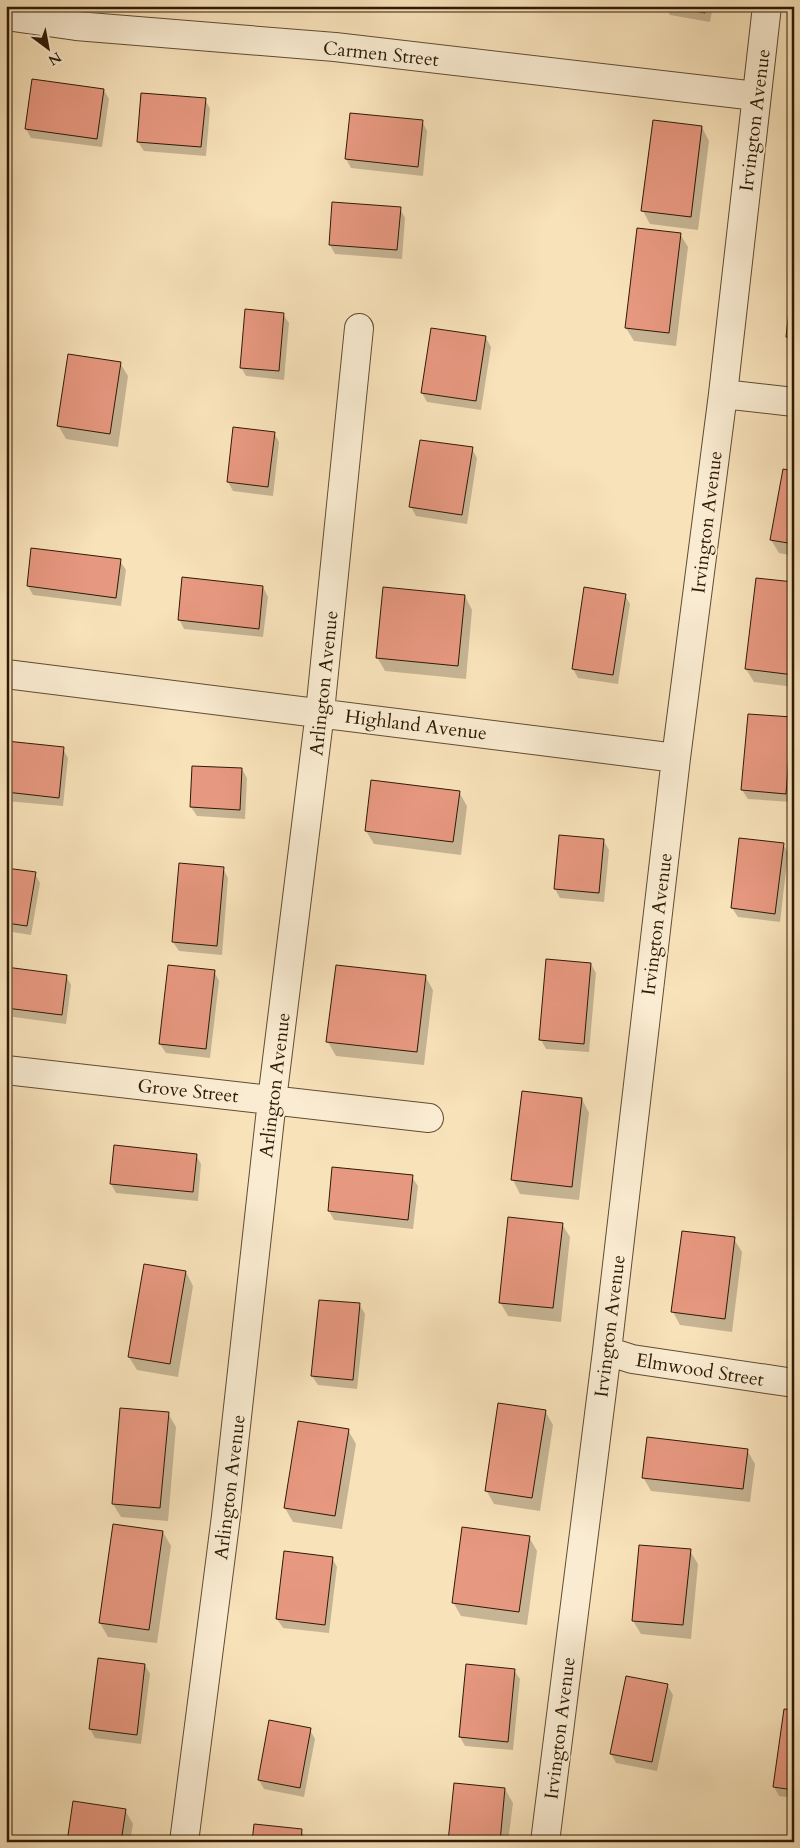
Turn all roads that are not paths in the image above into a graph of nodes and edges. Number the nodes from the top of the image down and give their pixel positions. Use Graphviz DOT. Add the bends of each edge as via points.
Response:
graph roads {
  1 [pos="767,6"];
  2 [pos="6,16"];
  3 [pos="756,96"];
  4 [pos="359,328"];
  5 [pos="723,394"];
  6 [pos="794,402"];
  7 [pos="6,674"];
  8 [pos="320,712"];
  9 [pos="676,758"];
  10 [pos="6,1070"];
  11 [pos="272,1100"];
  12 [pos="429,1118"];
  13 [pos="607,1351"];
  14 [pos="794,1383"];
  15 [pos="184,1842"];
  16 [pos="545,1842"];
  1 -- 3 [label="street, Irvington Avenue"];
  2 -- 3 [label="street, Carmen Street" via="76,26 335,47"];
  3 -- 5 [label="street, Irvington Avenue"];
  4 -- 8 [label="street, Arlington Avenue"];
  5 -- 6 [label="street"];
  5 -- 9 [label="street, Irvington Avenue"];
  7 -- 8 [label="street, Highland Avenue"];
  8 -- 9 [label="street, Highland Avenue"];
  8 -- 11 [label="street, Arlington Avenue"];
  9 -- 13 [label="street, Irvington Avenue"];
  10 -- 11 [label="street, Grove Street"];
  11 -- 12 [label="street, Grove Street"];
  11 -- 15 [label="street, Arlington Avenue" via="226,1516"];
  13 -- 14 [label="street, Elmwood Street" via="632,1359"];
  13 -- 16 [label="street, Irvington Avenue"];
}
